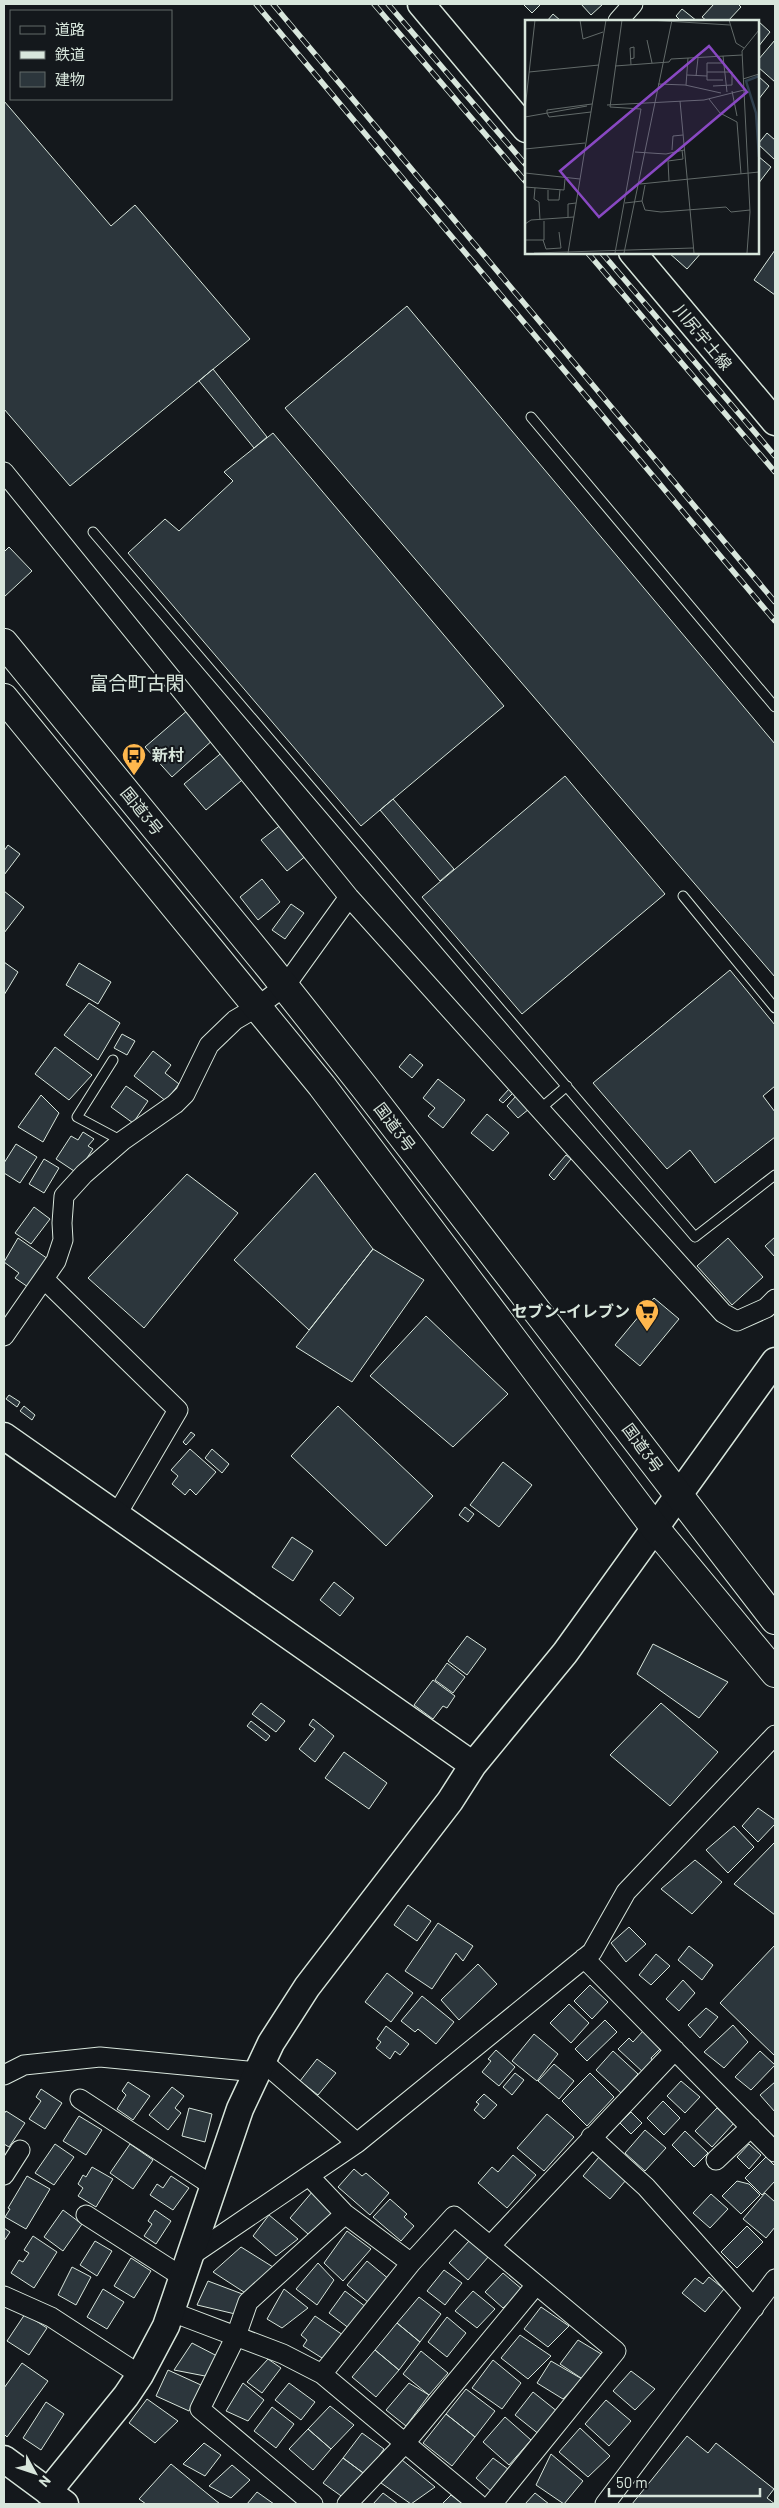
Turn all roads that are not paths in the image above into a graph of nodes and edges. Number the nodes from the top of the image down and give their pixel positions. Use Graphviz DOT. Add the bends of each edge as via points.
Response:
graph roads {
  1 [pos="421,4"];
  2 [pos="633,4"];
  3 [pos="619,20"];
  4 [pos="525,127"];
  5 [pos="634,254"];
  6 [pos="531,417"];
  7 [pos="775,422"];
  8 [pos="4,472"];
  9 [pos="93,532"];
  10 [pos="4,643"];
  11 [pos="4,698"];
  12 [pos="775,707"];
  13 [pos="683,896"];
  14 [pos="349,897"];
  15 [pos="285,986"];
  16 [pos="257,1007"];
  17 [pos="775,1008"];
  18 [pos="114,1060"];
  19 [pos="567,1086"];
  20 [pos="540,1109"];
  21 [pos="122,1141"];
  22 [pos="775,1175"];
  23 [pos="44,1279"];
  24 [pos="775,1299"];
  25 [pos="4,1336"];
  26 [pos="775,1361"];
  27 [pos="4,1436"];
  28 [pos="677,1495"];
  29 [pos="117,1514"];
  30 [pos="655,1528"];
  31 [pos="775,1620"];
  32 [pos="775,1674"];
  33 [pos="775,1735"];
  34 [pos="473,1765"];
  35 [pos="584,1958"];
  36 [pos="675,2050"];
  37 [pos="259,2066"];
  38 [pos="4,2075"];
  39 [pos="80,2099"];
  40 [pos="751,2127"];
  41 [pos="592,2137"];
  42 [pos="358,2144"];
  43 [pos="20,2150"];
  44 [pos="775,2152"];
  45 [pos="716,2160"];
  46 [pos="4,2174"];
  47 [pos="308,2176"];
  48 [pos="213,2186"];
  49 [pos="345,2214"];
  50 [pos="86,2215"];
  51 [pos="490,2246"];
  52 [pos="412,2263"];
  53 [pos="188,2266"];
  54 [pos="775,2279"];
  55 [pos="536,2285"];
  56 [pos="4,2296"];
  57 [pos="754,2308"];
  58 [pos="172,2312"];
  59 [pos="236,2336"];
  60 [pos="322,2374"];
  61 [pos="140,2375"];
  62 [pos="404,2443"];
  63 [pos="4,2459"];
  64 [pos="57,2498"];
  65 [pos="313,2504"];
  66 [pos="347,2504"];
  67 [pos="478,2504"];
  68 [pos="492,2504"];
  69 [pos="605,2504"];
  1 -- 4 [label="street"];
  2 -- 3 [label="street"];
  5 -- 7 [label="street, 川尻宇土線"];
  6 -- 12 [label="lane"];
  8 -- 14 [label="street"];
  9 -- 19 [label="lane"];
  10 -- 15 [label="highway, 国道3号"];
  11 -- 16 [label="highway, 国道3号"];
  13 -- 17 [label="lane"];
  14 -- 15 [label="street"];
  14 -- 20 [label="street"];
  15 -- 16 [label="street"];
  15 -- 28 [label="highway, 国道3号" via="635,1436"];
  16 -- 21 [label="street" via="235,1020 209,1045 184,1094 175,1104"];
  16 -- 30 [label="highway, 国道3号" via="322,1086"];
  18 -- 21 [label="lane" via="77,1117"];
  19 -- 20 [label="lane"];
  19 -- 22 [label="lane" via="695,1237"];
  20 -- 24 [label="street" via="723,1313 737,1321 766,1308"];
  21 -- 23 [label="street" via="64,1196 63,1240 56,1261"];
  23 -- 25 [label="street"];
  23 -- 29 [label="street" via="178,1410"];
  26 -- 28 [label="street"];
  27 -- 29 [label="street"];
  28 -- 30 [label="street"];
  28 -- 31 [label="highway, 国道3号"];
  29 -- 34 [label="street"];
  30 -- 32 [label="highway, 国道3号"];
  30 -- 34 [label="street" via="565,1653"];
  33 -- 35 [label="street" via="626,1892 592,1952"];
  34 -- 37 [label="street" via="423,1837 284,2020"];
  35 -- 36 [label="street"];
  35 -- 42 [label="street"];
  36 -- 40 [label="street"];
  36 -- 41 [label="street"];
  37 -- 38 [label="street" via="100,2057 24,2065"];
  37 -- 42 [label="street"];
  37 -- 48 [label="street"];
  39 -- 48 [label="street"];
  40 -- 44 [label="street"];
  40 -- 45 [label="street"];
  41 -- 51 [label="street"];
  41 -- 57 [label="street" via="646,2187"];
  42 -- 47 [label="street"];
  43 -- 46 [label="street"];
  47 -- 49 [label="street"];
  47 -- 53 [label="street"];
  48 -- 53 [label="street"];
  49 -- 52 [label="street"];
  49 -- 59 [label="street" via="248,2302"];
  50 -- 53 [label="street"];
  51 -- 52 [label="street" via="454,2216"];
  51 -- 55 [label="street"];
  52 -- 60 [label="street"];
  53 -- 58 [label="street"];
  54 -- 57 [label="street"];
  55 -- 62 [label="street"];
  55 -- 68 [label="street" via="616,2351"];
  56 -- 61 [label="street" via="51,2317"];
  57 -- 69 [label="street"];
  58 -- 59 [label="street"];
  58 -- 61 [label="street"];
  59 -- 60 [label="street" via="283,2354"];
  59 -- 65 [label="street" via="200,2409"];
  60 -- 62 [label="street"];
  61 -- 64 [label="street"];
  62 -- 66 [label="street"];
  62 -- 67 [label="street"];
  63 -- 64 [label="street"];
}
